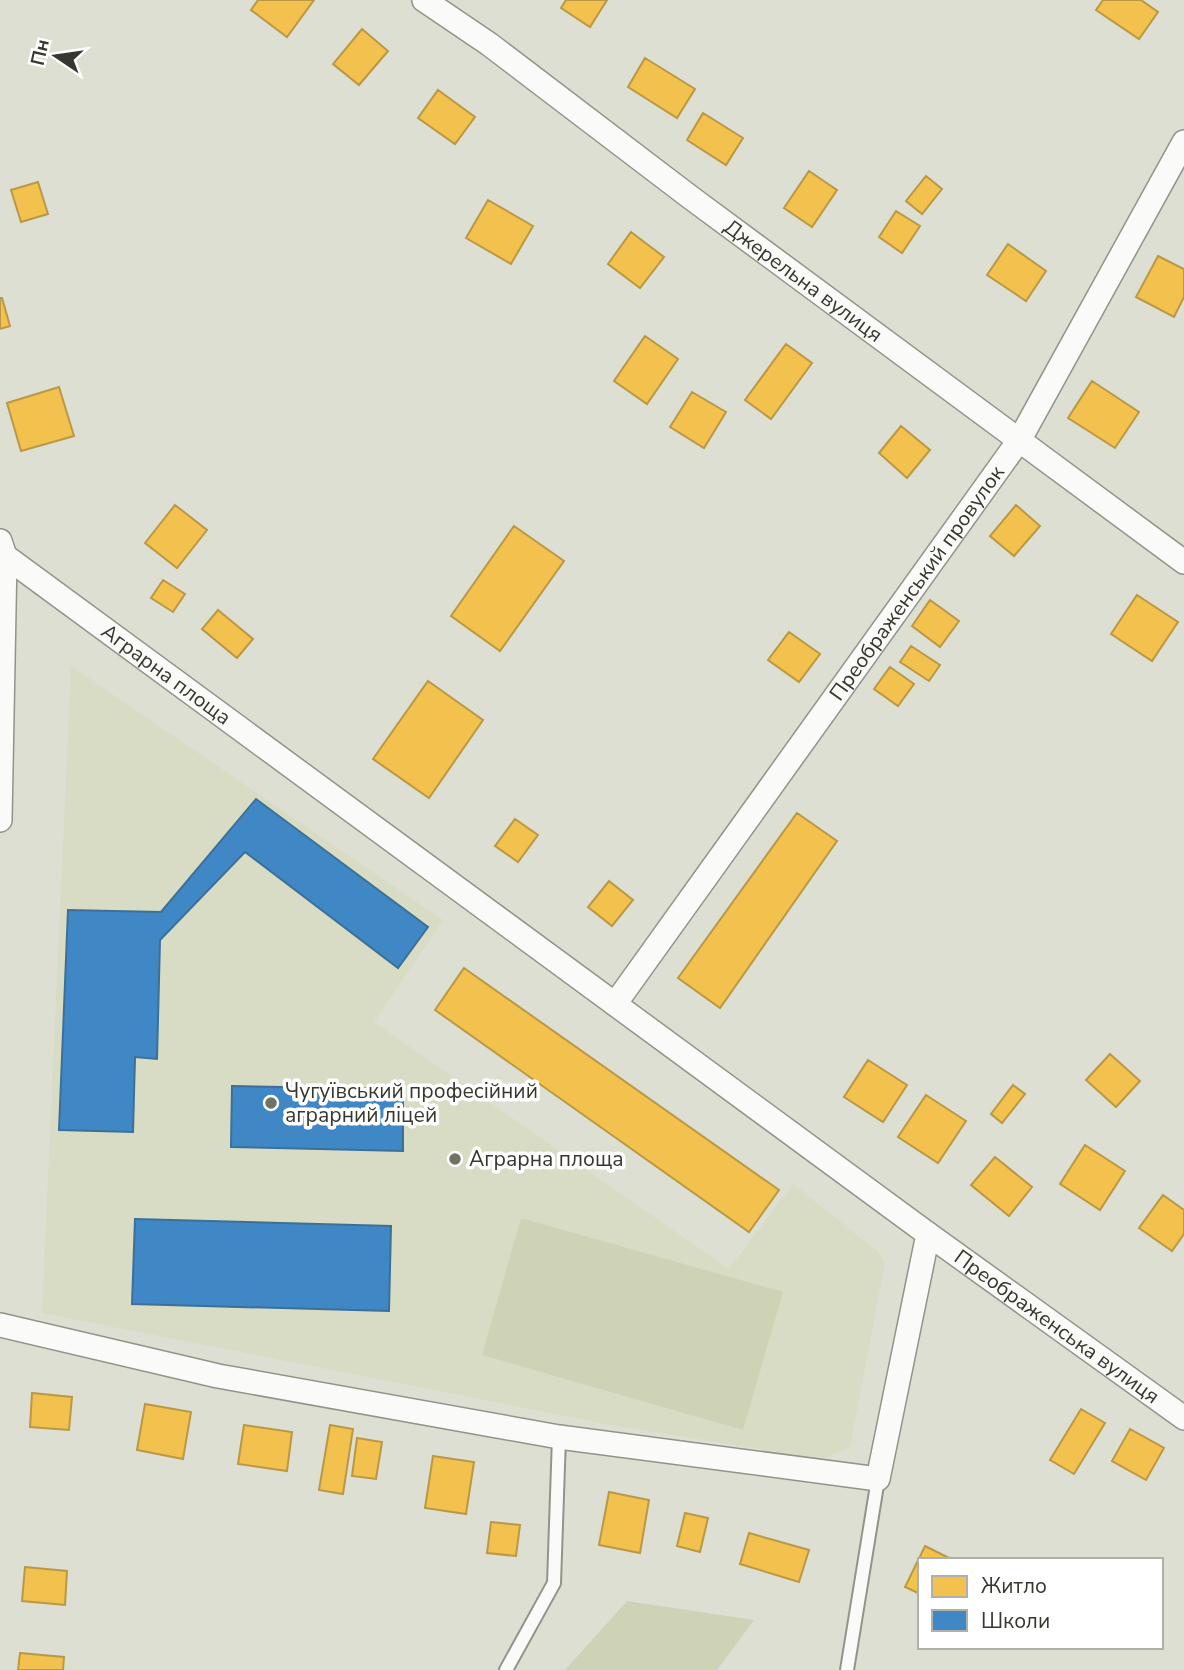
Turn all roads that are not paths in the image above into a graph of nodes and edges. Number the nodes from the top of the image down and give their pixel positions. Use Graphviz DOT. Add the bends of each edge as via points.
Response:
graph roads {
  1 [pos="424,0"];
  2 [pos="1184,142"];
  3 [pos="1020,439"];
  4 [pos="2,549"];
  5 [pos="1184,562"];
  6 [pos="0,820"];
  7 [pos="615,1004"];
  8 [pos="928,1234"];
  9 [pos="0,1325"];
  10 [pos="1184,1418"];
  11 [pos="559,1437"];
  12 [pos="878,1479"];
  13 [pos="506,1670"];
  14 [pos="848,1670"];
  1 -- 3 [label="street, Джерельна вулиця"];
  2 -- 3 [label="street, Преображенський провулок"];
  3 -- 5 [label="street, Джерельна вулиця"];
  3 -- 7 [label="street, Преображенський провулок"];
  4 -- 6 [label="street"];
  4 -- 7 [label="street, Аграрна площа"];
  7 -- 8 [label="street, Аграрна площа"];
  8 -- 10 [label="street, Преображенська вулиця"];
  8 -- 12 [label="street"];
  9 -- 11 [label="street" via="218,1376"];
  11 -- 12 [label="street"];
  11 -- 13 [label="lane" via="554,1583"];
  12 -- 14 [label="lane"];
}
